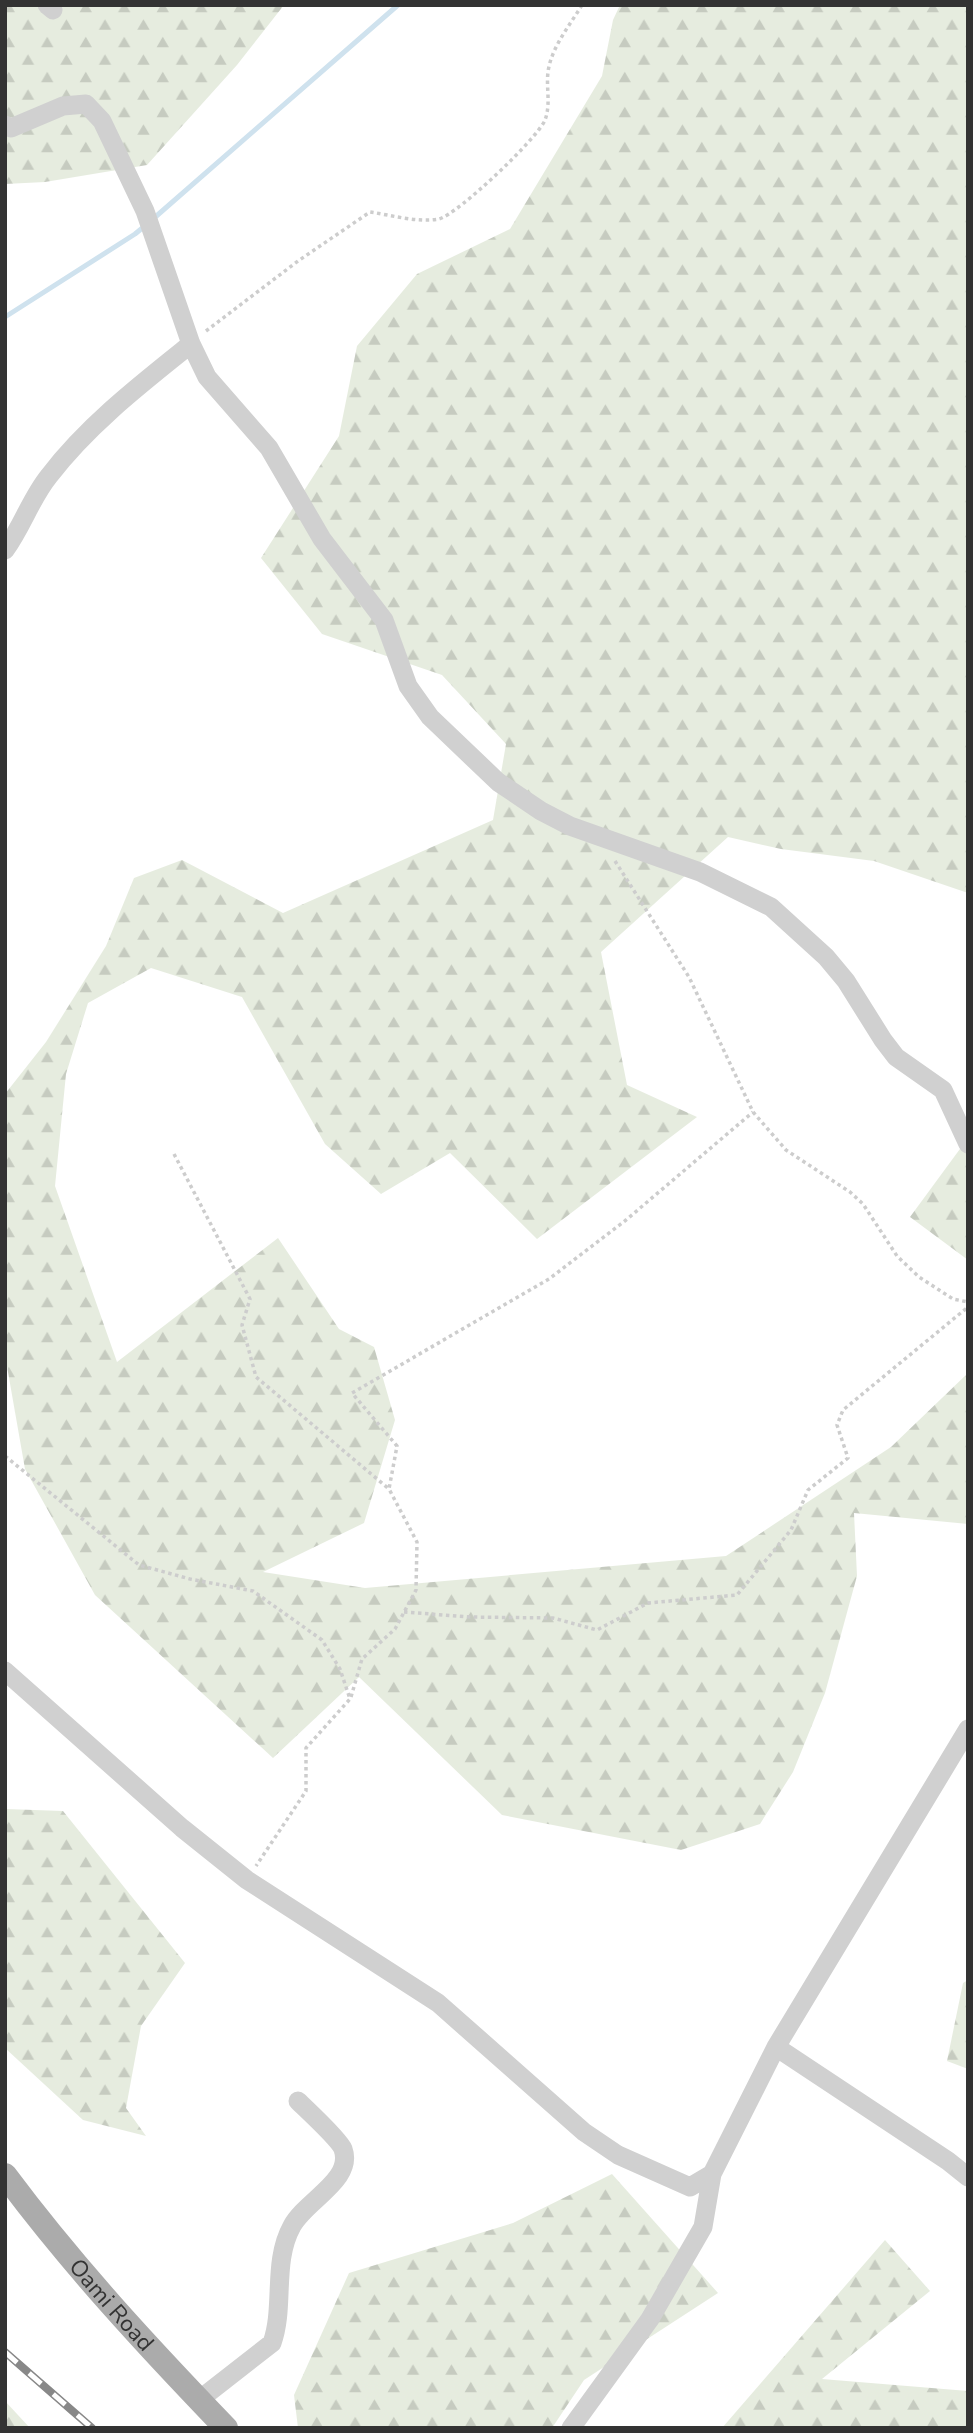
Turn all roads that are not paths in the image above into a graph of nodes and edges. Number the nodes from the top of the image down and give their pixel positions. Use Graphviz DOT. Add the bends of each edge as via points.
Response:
graph roads {
  1 [pos="5,125"];
  2 [pos="191,344"];
  3 [pos="5,550"];
  4 [pos="968,1144"];
  5 [pos="5,1671"];
  6 [pos="968,1730"];
  7 [pos="776,2047"];
  8 [pos="298,2101"];
  9 [pos="712,2174"];
  10 [pos="5,2175"];
  11 [pos="968,2177"];
  12 [pos="199,2400"];
  13 [pos="226,2428"];
  14 [pos="571,2428"];
  1 -- 2 [label="street" via="11,128 63,106 86,104 102,121 155,233"];
  2 -- 3 [label="street" via="67,453 46,479"];
  2 -- 4 [label="street" via="207,377 268,448 322,539 384,620 408,686 429,717 498,782 560,821 700,872 771,907 826,957 896,1057 943,1090"];
  5 -- 9 [label="street" via="247,1880 438,2003 584,2132 618,2155 690,2187"];
  6 -- 7 [label="street"];
  7 -- 9 [label="street"];
  7 -- 11 [label="street"];
  8 -- 12 [label="street" via="343,2148 344,2166 337,2180 305,2207 291,2227 281,2259 272,2343"];
  9 -- 14 [label="street" via="703,2227 650,2319"];
  10 -- 12 [label="main road, Oami Road" via="137,2336"];
  12 -- 13 [label="main road, Oami Road"];
}
